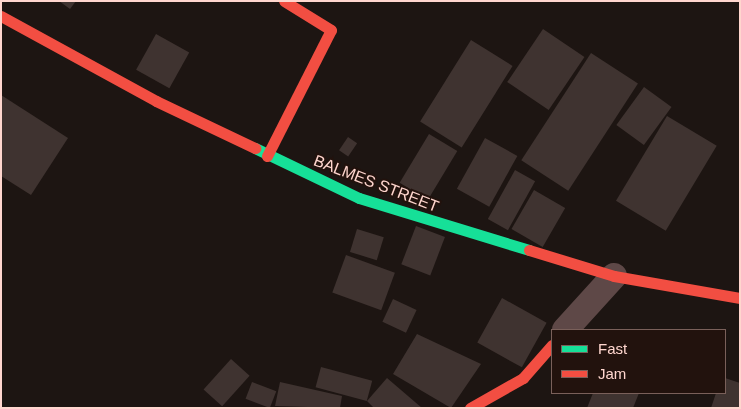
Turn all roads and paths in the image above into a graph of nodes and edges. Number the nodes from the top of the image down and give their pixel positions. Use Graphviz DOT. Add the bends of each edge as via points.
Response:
graph roads {
  1 [pos="284,1"];
  2 [pos="1,16"];
  3 [pos="267,156"];
  4 [pos="614,276"];
  5 [pos="740,298"];
  6 [pos="567,329"];
  7 [pos="551,346"];
  8 [pos="470,408"];
  1 -- 3 [label="street" via="331,30"];
  2 -- 3 [label="street, BALMES STREET" via="156,101"];
  3 -- 4 [label="street, BALMES STREET" via="396,212"];
  4 -- 5 [label="street, BALMES STREET"];
  4 -- 6 [label="street"];
  7 -- 8 [label="street" via="523,378"];
}
